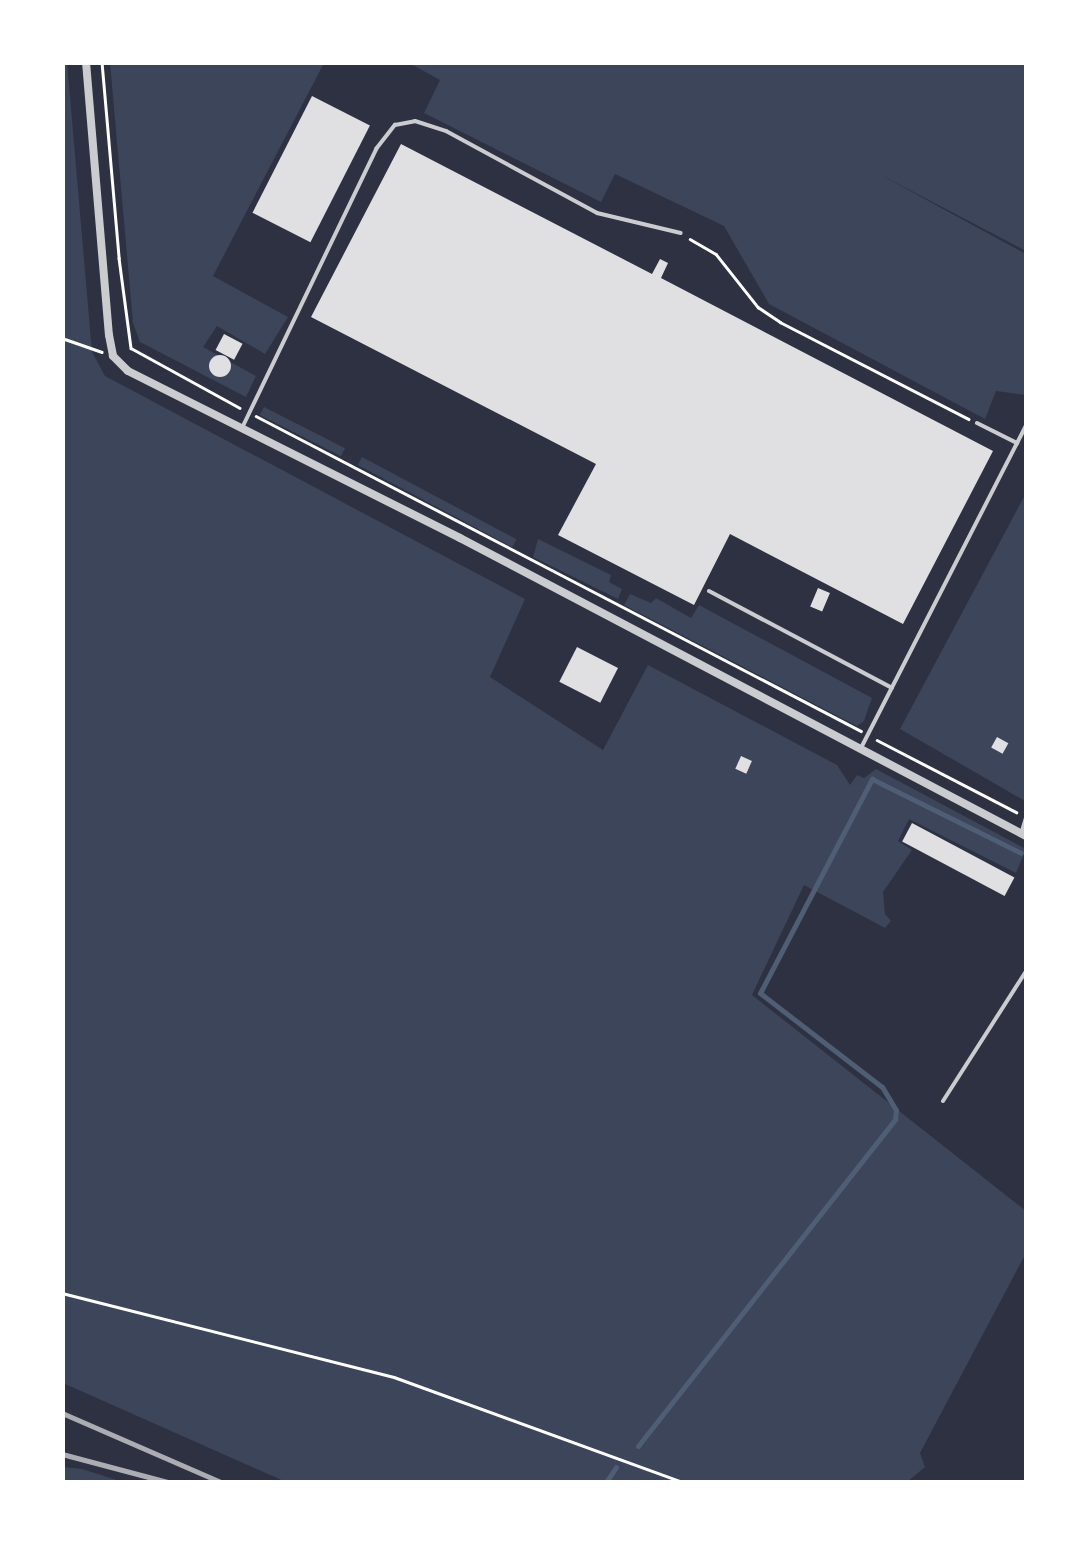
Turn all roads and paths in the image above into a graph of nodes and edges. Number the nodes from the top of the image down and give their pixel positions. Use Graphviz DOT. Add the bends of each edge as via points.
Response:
graph roads {
  1 [pos="86,62"];
  2 [pos="102,62"];
  3 [pos="680,233"];
  4 [pos="62,338"];
  5 [pos="113,356"];
  6 [pos="249,412"];
  7 [pos="976,423"];
  8 [pos="1026,425"];
  9 [pos="242,428"];
  10 [pos="1017,444"];
  11 [pos="710,591"];
  12 [pos="892,688"];
  13 [pos="868,735"];
  14 [pos="860,751"];
  15 [pos="1026,818"];
  16 [pos="1024,835"];
  17 [pos="1026,971"];
  18 [pos="943,1102"];
  19 [pos="62,1293"];
  20 [pos="682,1482"];
  1 -- 5 [label="street"];
  2 -- 6 [label="path" via="131,348"];
  3 -- 6 [label="lane" via="597,213 446,130 394,125 376,149"];
  3 -- 7 [label="path" via="716,254 758,306 780,322"];
  4 -- 5 [label="path"];
  5 -- 9 [label="street" via="128,371"];
  6 -- 9 [label="lane"];
  6 -- 13 [label="path"];
  7 -- 10 [label="lane"];
  8 -- 10 [label="lane"];
  9 -- 14 [label="street"];
  10 -- 12 [label="lane"];
  11 -- 12 [label="lane"];
  12 -- 13 [label="lane"];
  13 -- 14 [label="lane"];
  13 -- 15 [label="path"];
  14 -- 16 [label="street"];
  15 -- 16 [label="lane"];
  17 -- 18 [label="lane"];
  19 -- 20 [label="path" via="394,1376"];
}
